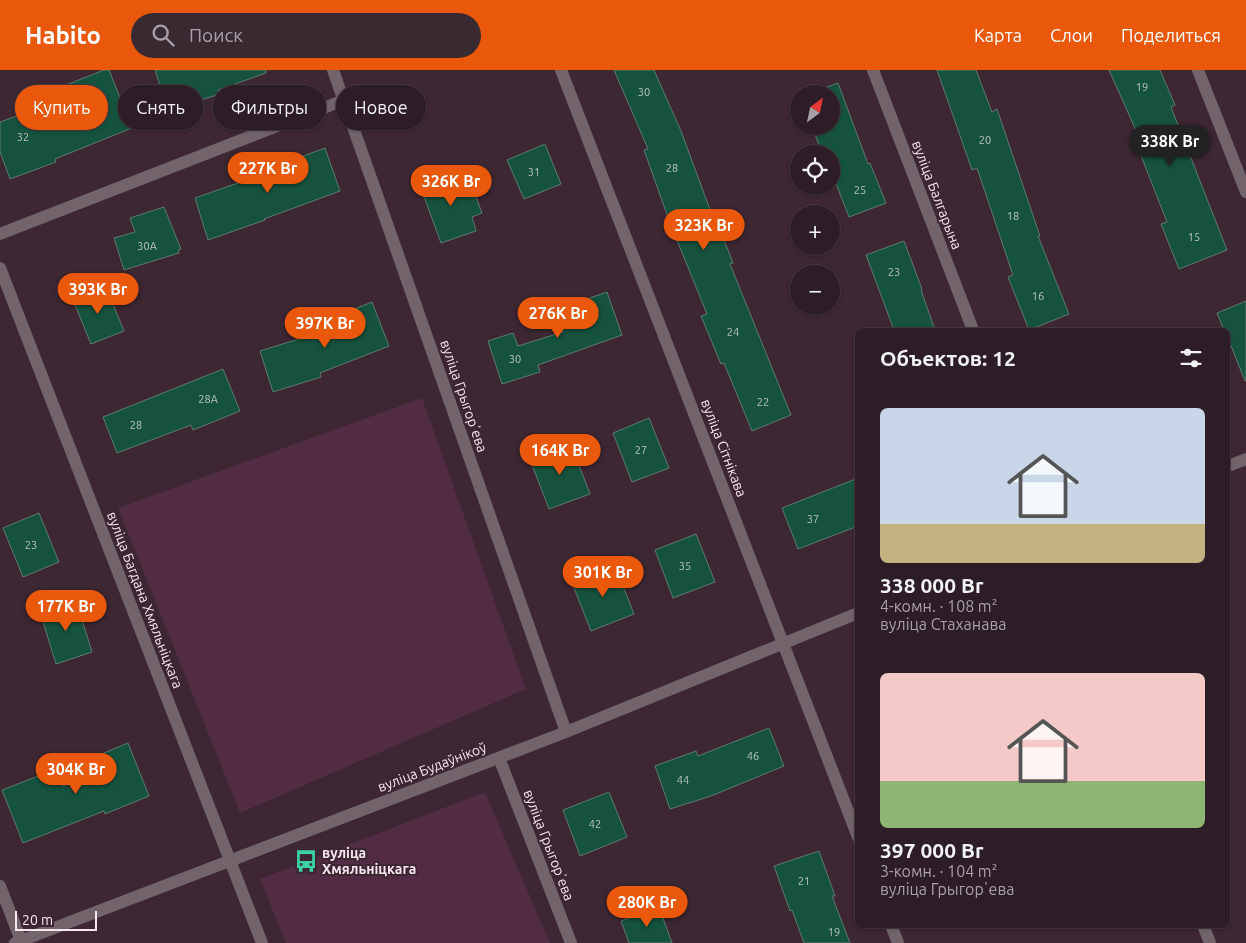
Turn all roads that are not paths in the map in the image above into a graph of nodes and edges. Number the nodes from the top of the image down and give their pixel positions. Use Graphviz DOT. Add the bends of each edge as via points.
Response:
graph roads {
  1 [pos="333,70"];
  2 [pos="561,70"];
  3 [pos="873,70"];
  4 [pos="1198,70"];
  5 [pos="338,85"];
  6 [pos="336,103"];
  7 [pos="355,130"];
  8 [pos="1246,192"];
  9 [pos="0,234"];
  10 [pos="0,268"];
  11 [pos="972,328"];
  12 [pos="1246,460"];
  13 [pos="1230,465"];
  14 [pos="855,614"];
  15 [pos="784,644"];
  16 [pos="566,732"];
  17 [pos="499,758"];
  18 [pos="855,829"];
  19 [pos="231,860"];
  20 [pos="0,886"];
  21 [pos="892,928"];
  22 [pos="1204,928"];
  23 [pos="19,942"];
  24 [pos="262,943"];
  25 [pos="571,943"];
  26 [pos="898,943"];
  27 [pos="1210,943"];
  1 -- 5 [label="street, вуліца Грыгорʼева"];
  2 -- 15 [label="street, вуліца Сітнікава"];
  3 -- 11 [label="street, вуліца Балгарына"];
  4 -- 8 [label="street"];
  6 -- 9 [label="street"];
  7 -- 16 [label="street, вуліца Грыгорʼева"];
  10 -- 19 [label="street, вуліца Багдана Хмяльніцкага"];
  12 -- 13 [label="street"];
  14 -- 15 [label="street, вуліца Будаўнікоў"];
  15 -- 16 [label="street, вуліца Будаўнікоў"];
  15 -- 18 [label="street, вуліца Сітнікава"];
  16 -- 17 [label="street, вуліца Будаўнікоў"];
  17 -- 19 [label="street, вуліца Будаўнікоў"];
  17 -- 25 [label="street, вуліца Грыгорʼева"];
  19 -- 23 [label="street, вуліца Будаўнікоў"];
  19 -- 24 [label="street, вуліца Багдана Хмяльніцкага"];
  20 -- 23 [label="street"];
  21 -- 26 [label="street"];
  22 -- 27 [label="street"];
}
